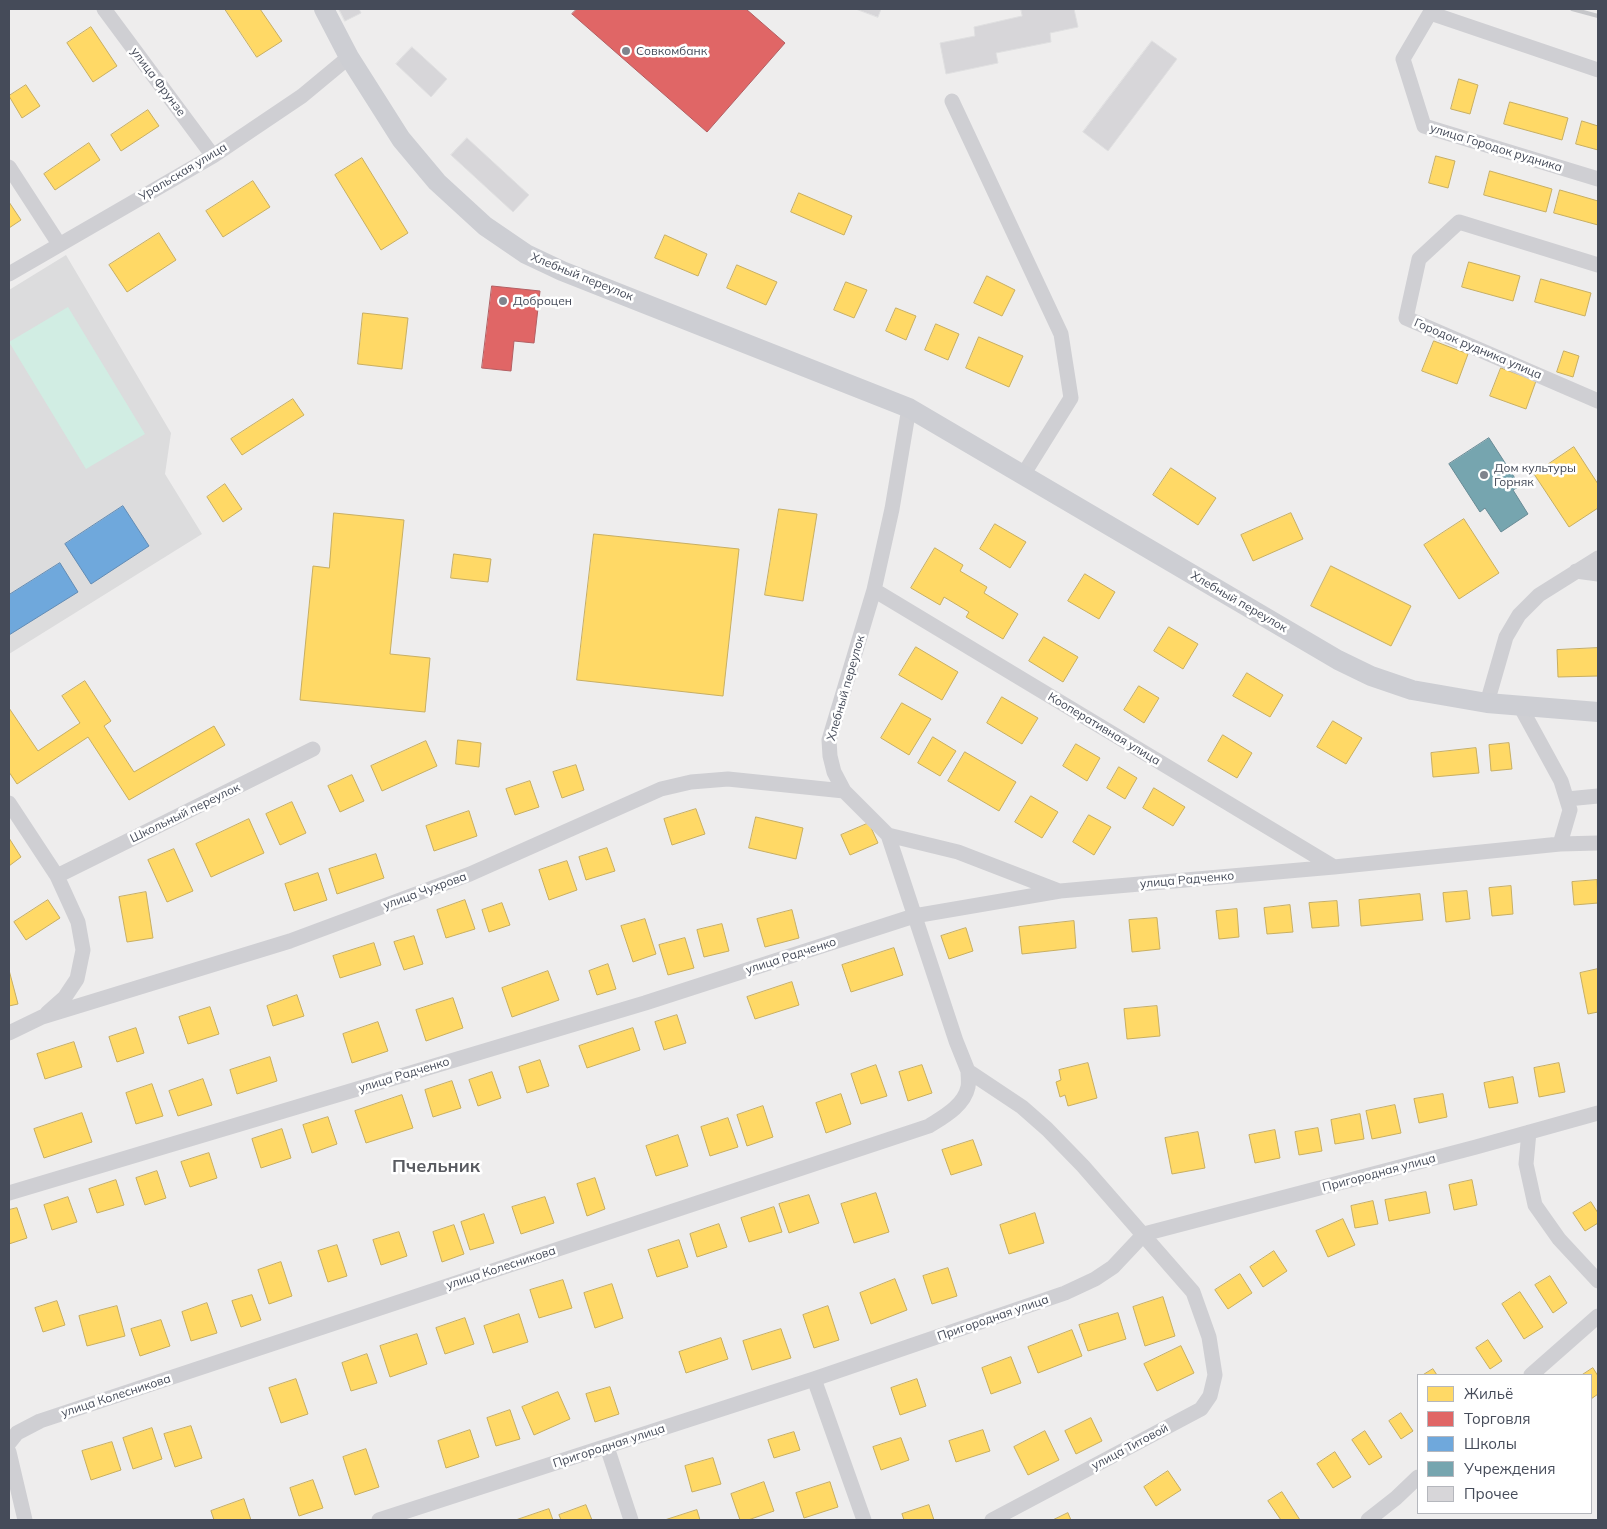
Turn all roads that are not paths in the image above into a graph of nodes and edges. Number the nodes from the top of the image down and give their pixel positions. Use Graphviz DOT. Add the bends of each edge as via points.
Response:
graph roads {
  1 [pos="104,9"];
  2 [pos="324,9"];
  3 [pos="349,57"];
  4 [pos="1598,70"];
  5 [pos="952,101"];
  6 [pos="213,156"];
  7 [pos="9,167"];
  8 [pos="1598,179"];
  9 [pos="59,244"];
  10 [pos="1598,265"];
  11 [pos="9,274"];
  12 [pos="1598,401"];
  13 [pos="909,408"];
  14 [pos="1024,475"];
  15 [pos="1598,558"];
  16 [pos="1576,570"];
  17 [pos="1598,574"];
  18 [pos="874,590"];
  19 [pos="1487,703"];
  20 [pos="1520,706"];
  21 [pos="1598,712"];
  22 [pos="313,749"];
  23 [pos="844,791"];
  24 [pos="1598,796"];
  25 [pos="1567,799"];
  26 [pos="9,803"];
  27 [pos="888,834"];
  28 [pos="1598,843"];
  29 [pos="1560,844"];
  30 [pos="1334,867"];
  31 [pos="57,876"];
  32 [pos="1060,891"];
  33 [pos="914,916"];
  34 [pos="42,1017"];
  35 [pos="9,1033"];
  36 [pos="968,1071"];
  37 [pos="1598,1113"];
  38 [pos="1529,1132"];
  39 [pos="9,1193"];
  40 [pos="1144,1234"];
  41 [pos="1598,1281"];
  42 [pos="1598,1316"];
  43 [pos="1532,1374"];
  44 [pos="814,1380"];
  45 [pos="9,1443"];
  46 [pos="607,1446"];
  47 [pos="9,1452"];
  48 [pos="1417,1478"];
  49 [pos="403,1516"];
  50 [pos="25,1520"];
  51 [pos="379,1520"];
  52 [pos="631,1520"];
  53 [pos="864,1520"];
  54 [pos="992,1520"];
  55 [pos="1368,1520"];
  1 -- 6 [label="street, улица Фрунзе"];
  2 -- 3 [label="street, Хлебный переулок"];
  3 -- 6 [label="street, Уральская улица" via="302,96"];
  3 -- 13 [label="street, Хлебный переулок" via="401,139 436,182 485,226 526,254"];
  4 -- 8 [label="street, улица Городок рудника" via="1430,13 1403,59 1424,126"];
  5 -- 14 [label="street" via="1061,334 1071,398"];
  6 -- 9 [label="street, Уральская улица"];
  7 -- 9 [label="street"];
  9 -- 11 [label="street, Уральская улица"];
  10 -- 12 [label="street, Городок рудника улица" via="1459,222 1419,259 1406,318"];
  13 -- 14 [label="street, Хлебный переулок"];
  13 -- 18 [label="street, Хлебный переулок"];
  14 -- 19 [label="street, Хлебный переулок" via="1338,660 1412,690"];
  15 -- 16 [label="street"];
  16 -- 17 [label="street"];
  16 -- 19 [label="street" via="1539,595 1519,614 1506,637"];
  18 -- 23 [label="street, Хлебный переулок" via="829,740 834,772"];
  18 -- 30 [label="street, Кооперативная улица"];
  19 -- 20 [label="street, Хлебный переулок"];
  20 -- 21 [label="street, Хлебный переулок"];
  20 -- 25 [label="street" via="1561,781"];
  22 -- 31 [label="street, Школьный переулок"];
  23 -- 27 [label="street, Хлебный переулок"];
  23 -- 34 [label="street, улица Чухрова" via="728,779 661,789 470,874 299,937"];
  24 -- 25 [label="street"];
  25 -- 29 [label="street" via="1570,810"];
  26 -- 31 [label="street"];
  27 -- 32 [label="street" via="958,852"];
  27 -- 33 [label="street"];
  28 -- 29 [label="street, улица Радченко"];
  29 -- 30 [label="street, улица Радченко"];
  30 -- 32 [label="street, улица Радченко"];
  31 -- 34 [label="street" via="78,922 83,950 77,979 65,997"];
  32 -- 33 [label="street, улица Радченко"];
  33 -- 36 [label="street"];
  33 -- 39 [label="street, улица Радченко" via="645,1003"];
  34 -- 35 [label="street, улица Чухрова"];
  36 -- 40 [label="street, улица Титовой" via="1022,1107 1047,1129"];
  36 -- 45 [label="street, улица Колесникова" via="968,1087 963,1098 952,1111 929,1126 40,1421 16,1433"];
  37 -- 38 [label="street, Пригородная улица"];
  38 -- 40 [label="street, Пригородная улица"];
  38 -- 41 [label="street" via="1526,1164 1536,1205 1559,1239"];
  40 -- 44 [label="street, Пригородная улица" via="1113,1267 1065,1294"];
  40 -- 54 [label="street, улица Титовой" via="1194,1292 1209,1337 1215,1375 1210,1396 1200,1409"];
  42 -- 43 [label="street"];
  44 -- 46 [label="street, Пригородная улица"];
  44 -- 53 [label="street"];
  46 -- 49 [label="street, Пригородная улица"];
  46 -- 52 [label="street"];
  47 -- 50 [label="street"];
  48 -- 55 [label="street"];
  49 -- 51 [label="street, Пригородная улица"];
}
